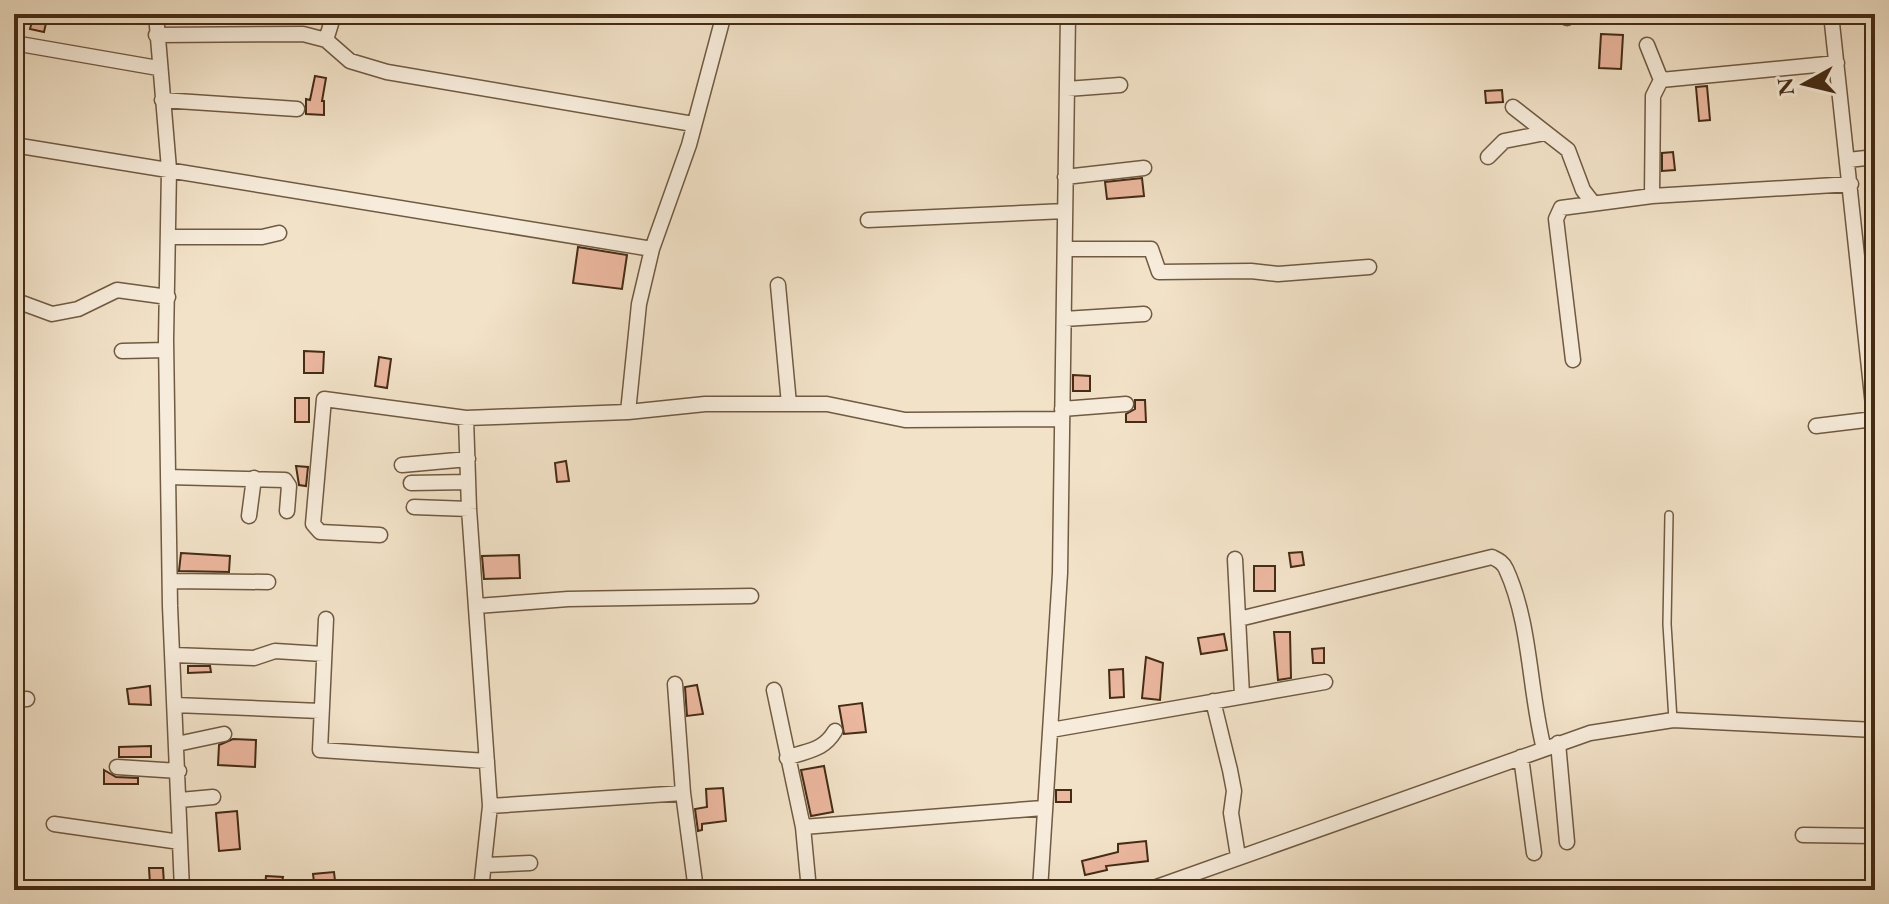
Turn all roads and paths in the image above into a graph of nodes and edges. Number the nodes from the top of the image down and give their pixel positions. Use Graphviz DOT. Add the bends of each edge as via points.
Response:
graph roads {
  1 [pos="156,14"];
  2 [pos="334,14"];
  3 [pos="724,14"];
  4 [pos="1068,14"];
  5 [pos="1831,14"];
  6 [pos="156,35"];
  7 [pos="326,40"];
  8 [pos="14,43"];
  9 [pos="1647,45"];
  10 [pos="1837,63"];
  11 [pos="158,68"];
  12 [pos="1661,80"];
  13 [pos="1120,85"];
  14 [pos="1067,89"];
  15 [pos="162,100"];
  16 [pos="1513,107"];
  17 [pos="297,109"];
  18 [pos="693,124"];
  19 [pos="1545,133"];
  20 [pos="14,145"];
  21 [pos="1488,157"];
  22 [pos="1875,157"];
  23 [pos="1848,160"];
  24 [pos="1144,168"];
  25 [pos="169,169"];
  26 [pos="1065,177"];
  27 [pos="1851,184"];
  28 [pos="1652,196"];
  29 [pos="1593,203"];
  30 [pos="1065,211"];
  31 [pos="868,220"];
  32 [pos="279,233"];
  33 [pos="169,237"];
  34 [pos="652,249"];
  35 [pos="1066,249"];
  36 [pos="1369,267"];
  37 [pos="778,285"];
  38 [pos="168,297"];
  39 [pos="14,300"];
  40 [pos="1144,314"];
  41 [pos="1064,319"];
  42 [pos="166,350"];
  43 [pos="122,351"];
  44 [pos="1573,360"];
  45 [pos="789,404"];
  46 [pos="1126,404"];
  47 [pos="628,412"];
  48 [pos="1062,414"];
  49 [pos="466,418"];
  50 [pos="1875,422"];
  51 [pos="1816,426"];
  52 [pos="468,459"];
  53 [pos="402,465"];
  54 [pos="168,477"];
  55 [pos="254,478"];
  56 [pos="468,482"];
  57 [pos="411,483"];
  58 [pos="414,507"];
  59 [pos="469,509"];
  60 [pos="287,511"];
  61 [pos="1669,515"];
  62 [pos="249,516"];
  63 [pos="380,535"];
  64 [pos="1235,559"];
  65 [pos="170,581"];
  66 [pos="268,582"];
  67 [pos="751,596"];
  68 [pos="477,606"];
  69 [pos="326,619"];
  70 [pos="1239,619"];
  71 [pos="323,654"];
  72 [pos="173,655"];
  73 [pos="1325,682"];
  74 [pos="675,684"];
  75 [pos="774,690"];
  76 [pos="1242,695"];
  77 [pos="1213,701"];
  78 [pos="175,705"];
  79 [pos="320,711"];
  80 [pos="1673,720"];
  81 [pos="1051,730"];
  82 [pos="1875,730"];
  83 [pos="835,731"];
  84 [pos="224,734"];
  85 [pos="177,744"];
  86 [pos="1551,746"];
  87 [pos="1521,757"];
  88 [pos="787,758"];
  89 [pos="487,761"];
  90 [pos="117,767"];
  91 [pos="179,771"];
  92 [pos="683,793"];
  93 [pos="213,797"];
  94 [pos="180,800"];
  95 [pos="490,806"];
  96 [pos="1043,808"];
  97 [pos="54,824"];
  98 [pos="803,827"];
  99 [pos="1803,835"];
  100 [pos="1875,836"];
  101 [pos="180,842"];
  102 [pos="1567,842"];
  103 [pos="1534,853"];
  104 [pos="1238,856"];
  105 [pos="530,863"];
  106 [pos="486,865"];
  107 [pos="482,888"];
  108 [pos="182,890"];
  109 [pos="448,890"];
  110 [pos="696,890"];
  111 [pos="809,890"];
  112 [pos="1040,890"];
  113 [pos="1148,890"];
  1 -- 6 [label="street"];
  2 -- 7 [label="street"];
  3 -- 18 [label="street"];
  4 -- 14 [label="street"];
  5 -- 10 [label="street"];
  6 -- 7 [label="street" via="303,34"];
  6 -- 11 [label="street"];
  7 -- 18 [label="street" via="350,61 387,72"];
  8 -- 11 [label="street"];
  9 -- 12 [label="street"];
  10 -- 12 [label="street"];
  10 -- 23 [label="street"];
  11 -- 15 [label="street"];
  12 -- 28 [label="street" via="1653,96"];
  13 -- 14 [label="street"];
  14 -- 26 [label="street"];
  15 -- 17 [label="street"];
  15 -- 25 [label="street"];
  16 -- 19 [label="street"];
  18 -- 34 [label="street"];
  19 -- 21 [label="street" via="1504,141"];
  19 -- 29 [label="street" via="1568,150"];
  20 -- 25 [label="street"];
  22 -- 23 [label="street"];
  23 -- 27 [label="street"];
  24 -- 26 [label="street"];
  25 -- 33 [label="street"];
  25 -- 34 [label="street"];
  26 -- 30 [label="street"];
  27 -- 28 [label="street"];
  27 -- 50 [label="street"];
  28 -- 29 [label="street"];
  29 -- 44 [label="street" via="1561,208 1556,219"];
  30 -- 31 [label="street"];
  30 -- 35 [label="street"];
  32 -- 33 [label="street"];
  33 -- 38 [label="street"];
  34 -- 47 [label="street" via="639,304"];
  35 -- 36 [label="street" via="1151,249 1159,272 1180,274"];
  35 -- 41 [label="street"];
  37 -- 45 [label="street"];
  38 -- 39 [label="street" via="117,290 78,309 52,314"];
  38 -- 42 [label="street"];
  40 -- 41 [label="street"];
  41 -- 48 [label="street"];
  42 -- 43 [label="street"];
  42 -- 54 [label="street"];
  45 -- 47 [label="street" via="705,404"];
  45 -- 48 [label="street" via="827,404 905,420"];
  46 -- 48 [label="street"];
  47 -- 49 [label="street"];
  48 -- 81 [label="street"];
  49 -- 52 [label="street"];
  49 -- 63 [label="street" via="324,399 313,524 320,532"];
  50 -- 51 [label="street"];
  52 -- 53 [label="street"];
  52 -- 56 [label="street"];
  54 -- 55 [label="street"];
  54 -- 65 [label="street"];
  55 -- 60 [label="street" via="285,480"];
  55 -- 62 [label="street"];
  56 -- 57 [label="street"];
  56 -- 59 [label="street"];
  58 -- 59 [label="street"];
  59 -- 68 [label="street"];
  61 -- 80 [label="lane" via="1667,624"];
  64 -- 70 [label="street"];
  65 -- 66 [label="street"];
  65 -- 72 [label="street"];
  67 -- 68 [label="street"];
  68 -- 89 [label="street"];
  69 -- 71 [label="street"];
  70 -- 76 [label="street"];
  70 -- 86 [label="street" via="1492,557 1505,566"];
  71 -- 72 [label="street"];
  71 -- 79 [label="street"];
  72 -- 78 [label="street"];
  73 -- 76 [label="street"];
  74 -- 92 [label="street"];
  75 -- 88 [label="street"];
  76 -- 77 [label="street"];
  77 -- 81 [label="street"];
  77 -- 104 [label="street" via="1234,791 1231,813"];
  78 -- 79 [label="street"];
  78 -- 85 [label="street"];
  79 -- 89 [label="street" via="322,751"];
  80 -- 82 [label="street"];
  80 -- 86 [label="street" via="1609,729"];
  81 -- 96 [label="street"];
  83 -- 88 [label="street" via="817,750"];
  84 -- 85 [label="street"];
  85 -- 91 [label="street"];
  86 -- 87 [label="street"];
  86 -- 102 [label="street"];
  87 -- 103 [label="street"];
  87 -- 104 [label="street"];
  88 -- 98 [label="street"];
  89 -- 95 [label="street"];
  90 -- 91 [label="street"];
  91 -- 94 [label="street"];
  92 -- 95 [label="street"];
  92 -- 110 [label="street"];
  93 -- 94 [label="street"];
  94 -- 101 [label="street"];
  95 -- 106 [label="street"];
  96 -- 98 [label="street"];
  96 -- 112 [label="street"];
  97 -- 101 [label="street"];
  98 -- 111 [label="street"];
  99 -- 100 [label="street"];
  101 -- 108 [label="street"];
  104 -- 113 [label="street"];
  105 -- 106 [label="street"];
  106 -- 107 [label="street"];
  107 -- 109 [label="street"];
}
